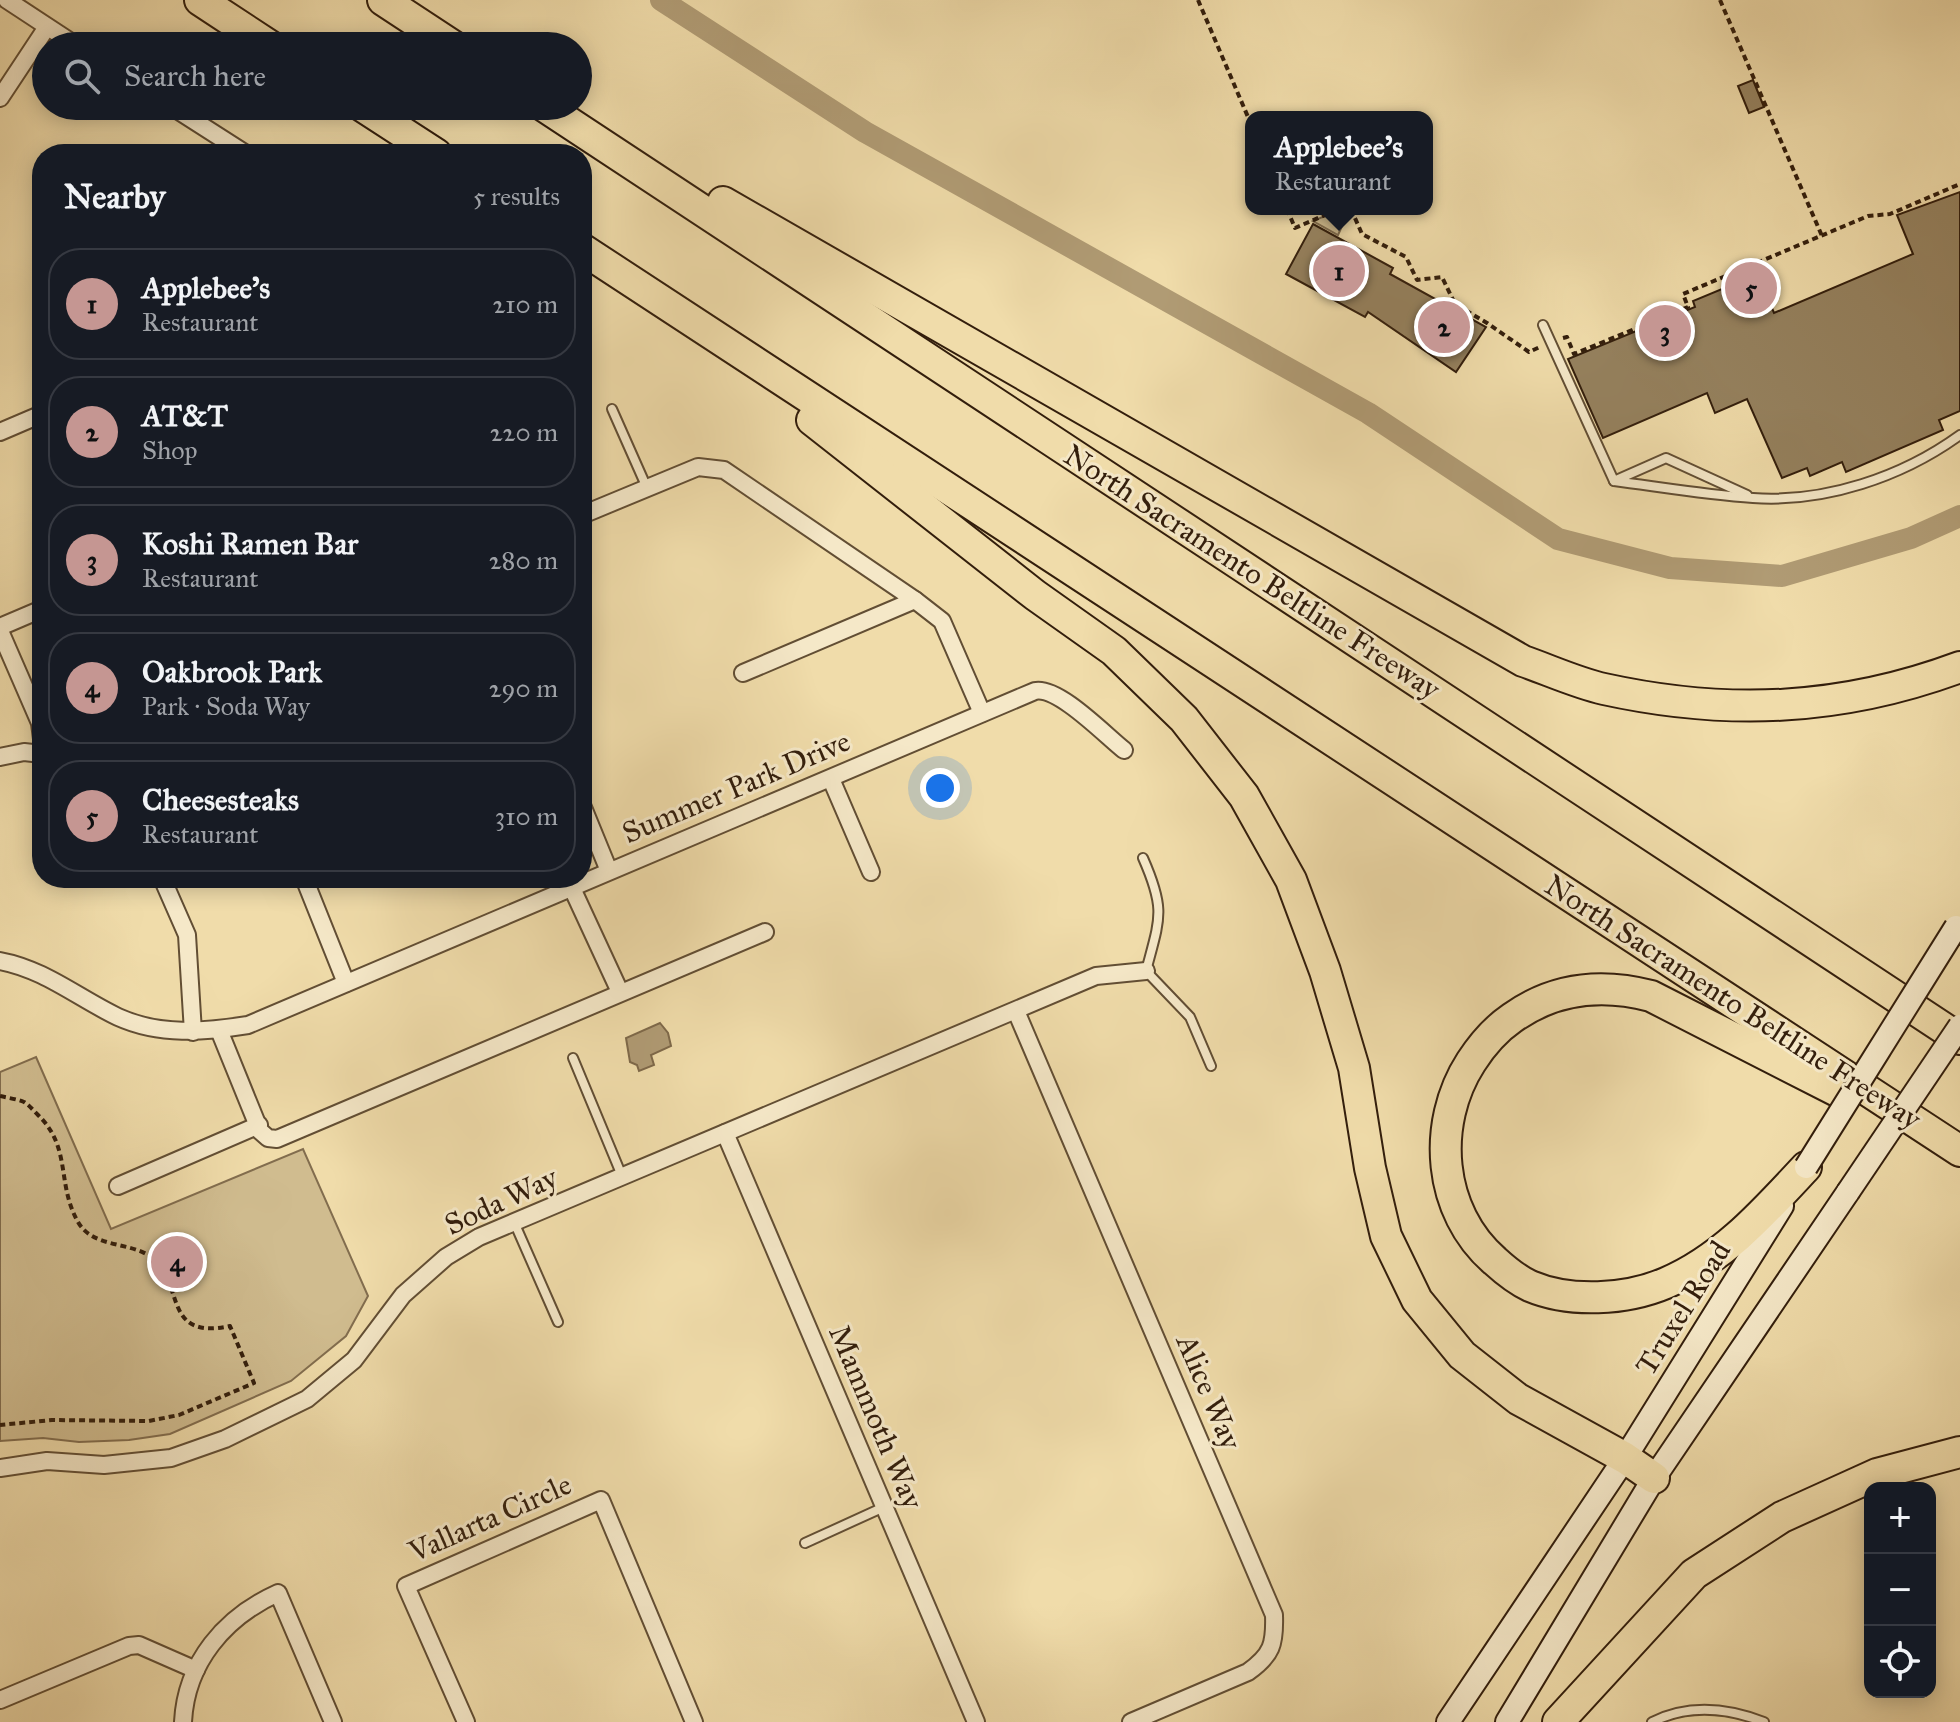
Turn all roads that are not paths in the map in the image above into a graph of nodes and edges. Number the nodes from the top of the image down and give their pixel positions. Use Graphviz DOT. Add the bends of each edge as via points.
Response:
graph roads {
  1 [pos="7,0"];
  2 [pos="200,0"];
  3 [pos="383,0"];
  4 [pos="47,27"];
  5 [pos="44,32"];
  6 [pos="55,32"];
  7 [pos="249,32"];
  8 [pos="432,32"];
  9 [pos="32,50"];
  10 [pos="0,98"];
  11 [pos="193,120"];
  12 [pos="384,120"];
  13 [pos="565,120"];
  14 [pos="580,120"];
  15 [pos="230,144"];
  16 [pos="421,144"];
  17 [pos="592,255"];
  18 [pos="646,290"];
  19 [pos="1543,325"];
  20 [pos="612,409"];
  21 [pos="32,418"];
  22 [pos="0,432"];
  23 [pos="1960,435"];
  24 [pos="1614,481"];
  25 [pos="647,488"];
  26 [pos="1755,498"];
  27 [pos="592,511"];
  28 [pos="915,600"];
  29 [pos="32,614"];
  30 [pos="0,629"];
  31 [pos="1960,667"];
  32 [pos="743,673"];
  33 [pos="32,704"];
  34 [pos="982,713"];
  35 [pos="1124,750"];
  36 [pos="32,753"];
  37 [pos="0,757"];
  38 [pos="831,779"];
  39 [pos="592,829"];
  40 [pos="1143,858"];
  41 [pos="609,871"];
  42 [pos="871,872"];
  43 [pos="592,878"];
  44 [pos="166,888"];
  45 [pos="308,888"];
  46 [pos="566,888"];
  47 [pos="572,888"];
  48 [pos="1958,924"];
  49 [pos="765,932"];
  50 [pos="0,961"];
  51 [pos="1146,971"];
  52 [pos="346,983"];
  53 [pos="620,992"];
  54 [pos="1016,1011"];
  55 [pos="1950,1025"];
  56 [pos="219,1030"];
  57 [pos="193,1032"];
  58 [pos="1960,1039"];
  59 [pos="573,1058"];
  60 [pos="1211,1066"];
  61 [pos="259,1125"];
  62 [pos="725,1133"];
  63 [pos="1960,1152"];
  64 [pos="1806,1167"];
  65 [pos="623,1176"];
  66 [pos="118,1186"];
  67 [pos="514,1222"];
  68 [pos="558,1322"];
  69 [pos="1960,1452"];
  70 [pos="1625,1458"];
  71 [pos="0,1468"];
  72 [pos="1654,1478"];
  73 [pos="884,1507"];
  74 [pos="805,1543"];
  75 [pos="196,1670"];
  76 [pos="0,1700"];
  77 [pos="183,1722"];
  78 [pos="333,1722"];
  79 [pos="466,1722"];
  80 [pos="694,1722"];
  81 [pos="976,1722"];
  82 [pos="1131,1722"];
  83 [pos="1448,1722"];
  84 [pos="1507,1722"];
  85 [pos="1558,1722"];
  86 [pos="1652,1722"];
  87 [pos="1764,1722"];
  1 -- 4 [label="street"];
  2 -- 7 [label="highway"];
  3 -- 8 [label="highway"];
  4 -- 5 [label="street"];
  4 -- 6 [label="street"];
  9 -- 10 [label="street"];
  11 -- 15 [label="street"];
  12 -- 16 [label="highway"];
  13 -- 55 [label="highway, North Sacramento Beltline Freeway"];
  14 -- 31 [label="highway" via="1523,661 1601,689 1683,702 1777,707 1869,695"];
  17 -- 18 [label="highway, North Sacramento Beltline Freeway"];
  18 -- 63 [label="highway, North Sacramento Beltline Freeway"];
  18 -- 70 [label="highway" via="1114,651 1184,719 1244,796 1291,880 1354,1068 1386,1236 1417,1300 1462,1355 1518,1399"];
  19 -- 24 [label="lane"];
  20 -- 25 [label="lane"];
  21 -- 22 [label="street"];
  23 -- 26 [label="lane" via="1876,480 1818,495"];
  24 -- 26 [label="lane"];
  24 -- 26 [label="lane" via="1666,458"];
  25 -- 27 [label="street"];
  25 -- 28 [label="street" via="698,467 724,470"];
  28 -- 32 [label="street"];
  28 -- 34 [label="street" via="942,621"];
  29 -- 30 [label="street"];
  30 -- 33 [label="street"];
  34 -- 35 [label="street, Summer Park Drive" via="1042,689"];
  34 -- 38 [label="street, Summer Park Drive"];
  36 -- 37 [label="street"];
  38 -- 41 [label="street, Summer Park Drive"];
  38 -- 42 [label="street"];
  39 -- 41 [label="street"];
  40 -- 51 [label="lane" via="1158,892 1160,916"];
  41 -- 43 [label="street, Summer Park Drive"];
  44 -- 57 [label="street" via="187,935"];
  45 -- 52 [label="street"];
  46 -- 52 [label="street, Summer Park Drive"];
  47 -- 53 [label="street"];
  48 -- 64 [label="main road, Truxel Road, bridge"];
  49 -- 53 [label="street"];
  50 -- 57 [label="street, Summer Park Drive" via="41,973 119,1018"];
  51 -- 54 [label="street, Soda Way" via="1096,976"];
  51 -- 60 [label="lane" via="1190,1017"];
  52 -- 56 [label="street, Summer Park Drive" via="248,1025"];
  53 -- 61 [label="street" via="277,1139 268,1138"];
  54 -- 62 [label="street, Soda Way"];
  54 -- 82 [label="street, Alice Way" via="1274,1615 1275,1639 1265,1660"];
  55 -- 58 [label="highway, North Sacramento Beltline Freeway"];
  55 -- 72 [label="main road, bridge" via="1848,1192"];
  56 -- 57 [label="street, Summer Park Drive"];
  56 -- 61 [label="street"];
  59 -- 65 [label="lane"];
  61 -- 66 [label="street"];
  62 -- 65 [label="street, Soda Way"];
  62 -- 73 [label="street, Mammoth Way"];
  63 -- 64 [label="highway" via="1651,996 1609,988 1556,995 1501,1025 1463,1076 1446,1126 1446,1169 1467,1228 1511,1275 1529,1286 1575,1296 1645,1291 1698,1266 1754,1222"];
  64 -- 70 [label="main road, Truxel Road"];
  65 -- 67 [label="street, Soda Way"];
  67 -- 68 [label="lane"];
  67 -- 71 [label="street, Soda Way" via="446,1257 403,1295 354,1360 307,1399 225,1439 171,1458 104,1465 47,1461"];
  69 -- 85 [label="highway" via="1877,1474 1782,1517 1694,1574"];
  70 -- 72 [label="highway"];
  70 -- 83 [label="main road, Truxel Road"];
  72 -- 84 [label="main road"];
  73 -- 74 [label="lane"];
  73 -- 81 [label="street, Mammoth Way"];
  75 -- 76 [label="street" via="139,1645 129,1646"];
  75 -- 77 [label="street"];
  75 -- 78 [label="street" via="232,1621 278,1593"];
  79 -- 80 [label="street, Vallarta Circle" via="406,1586 601,1500"];
  86 -- 87 [label="lane" via="1702,1709 1741,1712"];
}
